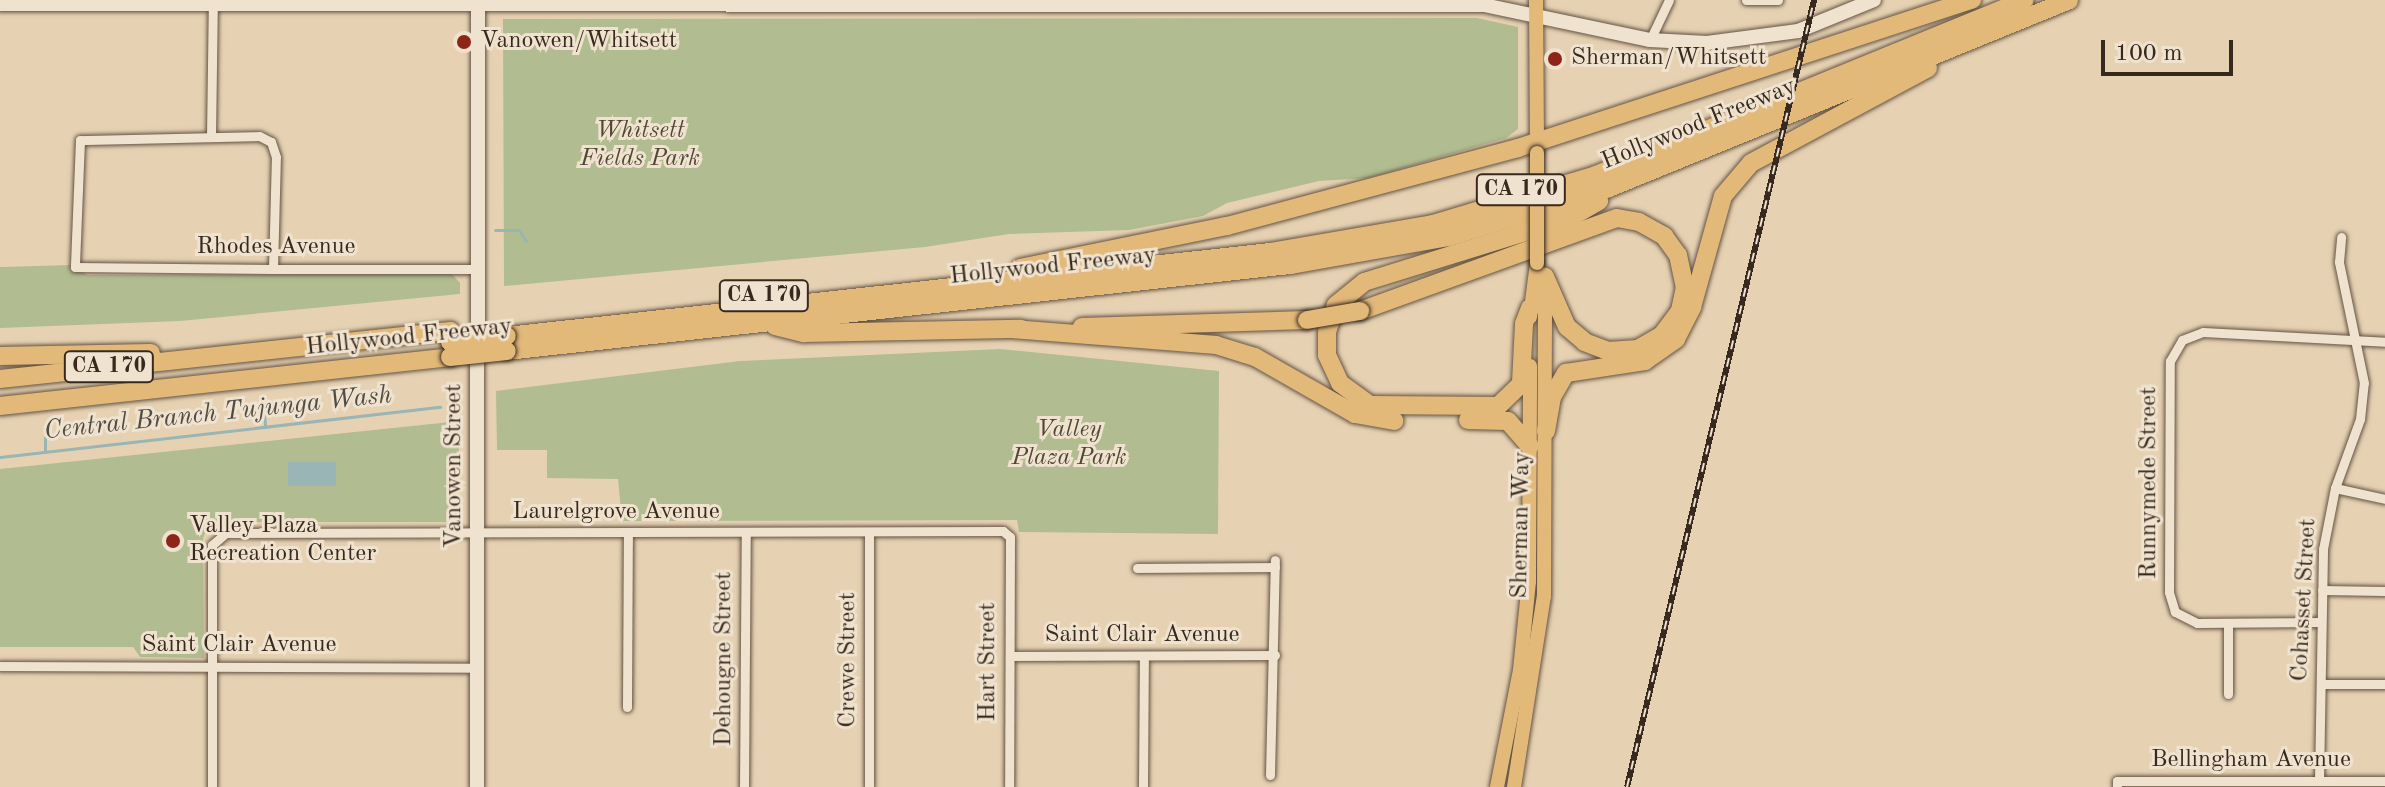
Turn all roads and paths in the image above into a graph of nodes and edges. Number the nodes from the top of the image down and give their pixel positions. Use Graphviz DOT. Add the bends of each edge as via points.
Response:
graph roads {
  1 [pos="1669,0"];
  2 [pos="1746,0"];
  3 [pos="1778,0"];
  4 [pos="1874,0"];
  5 [pos="1972,0"];
  6 [pos="1993,0"];
  7 [pos="2025,0"];
  8 [pos="2045,0"];
  9 [pos="2069,0"];
  10 [pos="213,2"];
  11 [pos="478,2"];
  12 [pos="1136,2"];
  13 [pos="1271,2"];
  14 [pos="0,4"];
  15 [pos="1536,7"];
  16 [pos="2002,26"];
  17 [pos="1650,40"];
  18 [pos="211,137"];
  19 [pos="1537,148"];
  20 [pos="1648,172"];
  21 [pos="2341,237"];
  22 [pos="1020,268"];
  23 [pos="273,269"];
  24 [pos="478,269"];
  25 [pos="1541,270"];
  26 [pos="1530,308"];
  27 [pos="762,323"];
  28 [pos="1012,329"];
  29 [pos="507,338"];
  30 [pos="2385,342"];
  31 [pos="450,344"];
  32 [pos="2358,344"];
  33 [pos="218,355"];
  34 [pos="0,356"];
  35 [pos="0,379"];
  36 [pos="0,391"];
  37 [pos="0,398"];
  38 [pos="0,406"];
  39 [pos="1546,431"];
  40 [pos="1530,446"];
  41 [pos="2335,488"];
  42 [pos="2385,499"];
  43 [pos="746,532"];
  44 [pos="869,532"];
  45 [pos="477,533"];
  46 [pos="628,533"];
  47 [pos="1010,537"];
  48 [pos="1137,568"];
  49 [pos="1536,582"];
  50 [pos="2322,590"];
  51 [pos="2385,591"];
  52 [pos="2320,622"];
  53 [pos="2228,623"];
  54 [pos="1532,638"];
  55 [pos="1275,655"];
  56 [pos="1010,656"];
  57 [pos="1144,656"];
  58 [pos="0,666"];
  59 [pos="212,666"];
  60 [pos="477,668"];
  61 [pos="1520,670"];
  62 [pos="1535,674"];
  63 [pos="2321,684"];
  64 [pos="2385,684"];
  65 [pos="2228,694"];
  66 [pos="627,707"];
  67 [pos="1270,775"];
  68 [pos="2319,781"];
  69 [pos="2385,781"];
  70 [pos="2117,784"];
  71 [pos="212,787"];
  72 [pos="477,787"];
  73 [pos="744,787"];
  74 [pos="869,787"];
  75 [pos="1009,787"];
  76 [pos="1143,787"];
  77 [pos="1497,787"];
  78 [pos="1514,787"];
  1 -- 17 [label="street"];
  2 -- 3 [label="street"];
  4 -- 17 [label="main road" via="1822,23 1762,39"];
  5 -- 19 [label="highway"];
  6 -- 22 [label="highway, Hollywood Freeway / CA 170" via="1573,174 1501,196 1344,231"];
  7 -- 29 [label="highway" via="1585,179 1433,224 1270,252"];
  8 -- 29 [label="highway" via="1573,192 1397,240 1252,261"];
  9 -- 16 [label="highway, Hollywood Freeway / CA 170"];
  10 -- 11 [label="main road"];
  10 -- 14 [label="main road"];
  10 -- 18 [label="street"];
  11 -- 12 [label="main road"];
  11 -- 24 [label="main road, Vanowen Street"];
  12 -- 13 [label="main road"];
  13 -- 15 [label="main road"];
  15 -- 17 [label="main road"];
  15 -- 19 [label="main road, Sherman Way"];
  16 -- 20 [label="highway, Hollywood Freeway / CA 170"];
  16 -- 39 [label="highway" via="1751,163 1723,196 1692,307 1676,339 1645,361 1566,373 1552,397"];
  18 -- 23 [label="street" via="259,136 271,142 276,157"];
  18 -- 23 [label="street, Rhodes Avenue" via="80,140 75,267"];
  19 -- 22 [label="highway" via="1227,226"];
  19 -- 25 [label="main road, Sherman Way, bridge"];
  20 -- 26 [label="highway" via="1568,219 1353,287 1328,323 1327,355 1340,383 1370,405 1498,406 1521,384 1524,324"];
  20 -- 27 [label="highway, Hollywood Freeway / CA 170" via="1502,224 1392,250"];
  21 -- 32 [label="street, Cohasset Street" via="2339,262"];
  22 -- 29 [label="highway, Hollywood Freeway / CA 170"];
  23 -- 24 [label="street, Rhodes Avenue"];
  24 -- 45 [label="main road, Vanowen Street"];
  25 -- 26 [label="main road, Sherman Way"];
  25 -- 28 [label="highway, bridge" via="1567,327 1608,351 1638,349 1662,335 1680,311 1685,287 1678,255 1664,236 1639,222 1617,218 1360,311 1307,320"];
  25 -- 39 [label="main road, Sherman Way"];
  26 -- 40 [label="main road, Sherman Way"];
  27 -- 28 [label="highway" via="804,333"];
  27 -- 29 [label="highway, Hollywood Freeway / CA 170"];
  28 -- 40 [label="highway" via="1216,345 1264,362 1355,414 1400,421 1508,421"];
  29 -- 31 [label="highway, Hollywood Freeway / CA 170"];
  29 -- 31 [label="highway, Hollywood Freeway / CA 170, bridge"];
  30 -- 32 [label="street"];
  31 -- 33 [label="highway, Hollywood Freeway / CA 170"];
  31 -- 36 [label="highway"];
  31 -- 37 [label="highway"];
  31 -- 38 [label="highway, Hollywood Freeway / CA 170"];
  32 -- 41 [label="street, Cohasset Street" via="2361,409"];
  32 -- 53 [label="street, Runnymede Street" via="2203,332 2182,340 2170,361 2171,605 2187,621"];
  33 -- 34 [label="highway"];
  33 -- 35 [label="highway, Hollywood Freeway / CA 170"];
  39 -- 49 [label="main road, Sherman Way"];
  40 -- 49 [label="main road, Sherman Way"];
  41 -- 42 [label="street"];
  41 -- 50 [label="street, Cohasset Street"];
  43 -- 44 [label="street, Laurelgrove Avenue"];
  43 -- 46 [label="street, Laurelgrove Avenue"];
  43 -- 73 [label="street, Dehougne Street"];
  44 -- 47 [label="street, Laurelgrove Avenue" via="1003,531"];
  44 -- 74 [label="street, Crewe Street"];
  45 -- 46 [label="street, Laurelgrove Avenue"];
  45 -- 59 [label="street, Laurelgrove Avenue" via="220,535 212,545"];
  45 -- 60 [label="main road, Vanowen Street"];
  46 -- 66 [label="street"];
  47 -- 56 [label="street, Hart Street"];
  48 -- 55 [label="street" via="1275,563"];
  49 -- 54 [label="main road, Sherman Way"];
  50 -- 51 [label="street"];
  50 -- 52 [label="street, Cohasset Street"];
  52 -- 53 [label="street"];
  52 -- 63 [label="street, Cohasset Street"];
  53 -- 65 [label="street"];
  54 -- 61 [label="main road, Sherman Way"];
  54 -- 62 [label="main road, Sherman Way"];
  55 -- 57 [label="street, Saint Clair Avenue"];
  55 -- 67 [label="street"];
  56 -- 57 [label="street, Saint Clair Avenue"];
  56 -- 75 [label="street, Hart Street"];
  57 -- 76 [label="street"];
  58 -- 59 [label="street, Saint Clair Avenue"];
  59 -- 60 [label="street, Saint Clair Avenue"];
  59 -- 71 [label="street"];
  60 -- 72 [label="main road, Vanowen Street"];
  61 -- 62 [label="main road"];
  61 -- 77 [label="main road, Sherman Way"];
  62 -- 78 [label="main road, Sherman Way"];
  63 -- 64 [label="street"];
  63 -- 68 [label="street, Cohasset Street"];
  68 -- 69 [label="street, Bellingham Avenue"];
  68 -- 70 [label="street, Bellingham Avenue"];
}
